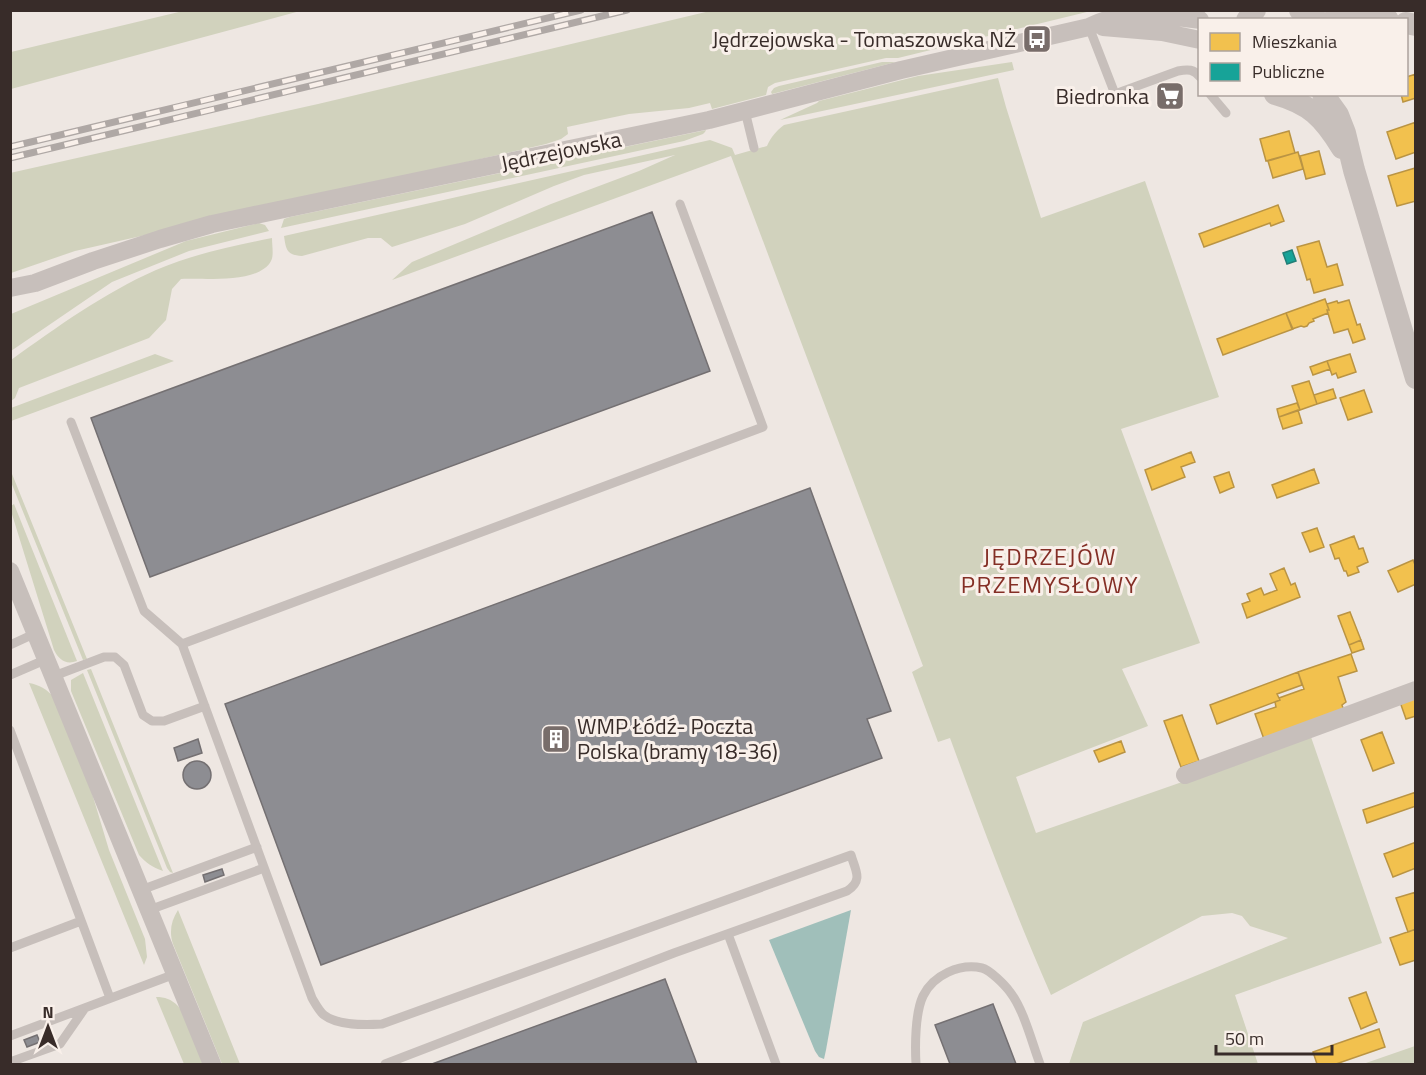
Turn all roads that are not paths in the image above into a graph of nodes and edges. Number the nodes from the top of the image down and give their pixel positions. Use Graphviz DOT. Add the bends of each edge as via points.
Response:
graph roads {
  1 [pos="1349,18"];
  2 [pos="1376,18"];
  3 [pos="1198,20"];
  4 [pos="1089,27"];
  5 [pos="1198,39"];
  6 [pos="1198,75"];
  7 [pos="1212,96"];
  8 [pos="1281,96"];
  9 [pos="1325,96"];
  10 [pos="745,111"];
  11 [pos="1226,113"];
  12 [pos="754,148"];
  13 [pos="1354,170"];
  14 [pos="680,204"];
  15 [pos="35,283"];
  16 [pos="10,288"];
  17 [pos="10,299"];
  18 [pos="1416,378"];
  19 [pos="71,422"];
  20 [pos="10,571"];
  21 [pos="36,633"];
  22 [pos="182,644"];
  23 [pos="10,645"];
  24 [pos="46,659"];
  25 [pos="10,675"];
  26 [pos="54,676"];
  27 [pos="1416,690"];
  28 [pos="205,706"];
  29 [pos="10,730"];
  30 [pos="1185,775"];
  31 [pos="257,847"];
  32 [pos="264,868"];
  33 [pos="141,890"];
  34 [pos="149,910"];
  35 [pos="81,921"];
  36 [pos="728,934"];
  37 [pos="10,948"];
  38 [pos="175,974"];
  39 [pos="110,998"];
  40 [pos="85,1008"];
  41 [pos="10,1036"];
  42 [pos="10,1062"];
  43 [pos="212,1065"];
  44 [pos="385,1065"];
  45 [pos="776,1065"];
  46 [pos="916,1065"];
  47 [pos="1040,1065"];
  1 -- 2 [label="street"];
  3 -- 4 [label="street, Jędrzejowska" via="1163,15 1119,16"];
  4 -- 5 [label="street, Jędrzejowska"];
  4 -- 6 [label="lane" via="1115,94 1178,71 1195,71"];
  4 -- 10 [label="street, Jędrzejowska"];
  7 -- 11 [label="lane"];
  8 -- 13 [label="street" via="1307,107 1321,120"];
  9 -- 13 [label="street" via="1341,123"];
  10 -- 12 [label="lane"];
  10 -- 15 [label="street, Jędrzejowska" via="212,224"];
  13 -- 18 [label="street"];
  14 -- 22 [label="lane" via="763,427"];
  15 -- 16 [label="street, Jędrzejowska"];
  15 -- 17 [label="street, Jędrzejowska"];
  19 -- 22 [label="lane" via="144,611"];
  20 -- 21 [label="street"];
  21 -- 23 [label="lane"];
  21 -- 24 [label="street"];
  22 -- 28 [label="lane"];
  24 -- 25 [label="lane"];
  24 -- 26 [label="street"];
  26 -- 28 [label="lane" via="104,657 115,657 124,665 143,715 152,721 164,721"];
  26 -- 33 [label="street"];
  27 -- 30 [label="street"];
  28 -- 31 [label="lane"];
  29 -- 35 [label="lane"];
  31 -- 32 [label="lane"];
  31 -- 33 [label="lane"];
  32 -- 34 [label="lane"];
  32 -- 36 [label="lane" via="312,998 323,1014 362,1026 382,1024 850,855 858,876 855,886"];
  33 -- 34 [label="street"];
  34 -- 38 [label="street"];
  35 -- 37 [label="lane"];
  35 -- 39 [label="lane"];
  36 -- 44 [label="lane"];
  36 -- 45 [label="lane"];
  38 -- 39 [label="lane"];
  38 -- 43 [label="street"];
  39 -- 40 [label="lane"];
  40 -- 41 [label="lane"];
  40 -- 42 [label="lane" via="60,1044"];
  46 -- 47 [label="lane" via="923,996 938,978 964,967 984,968 1011,992"];
}
